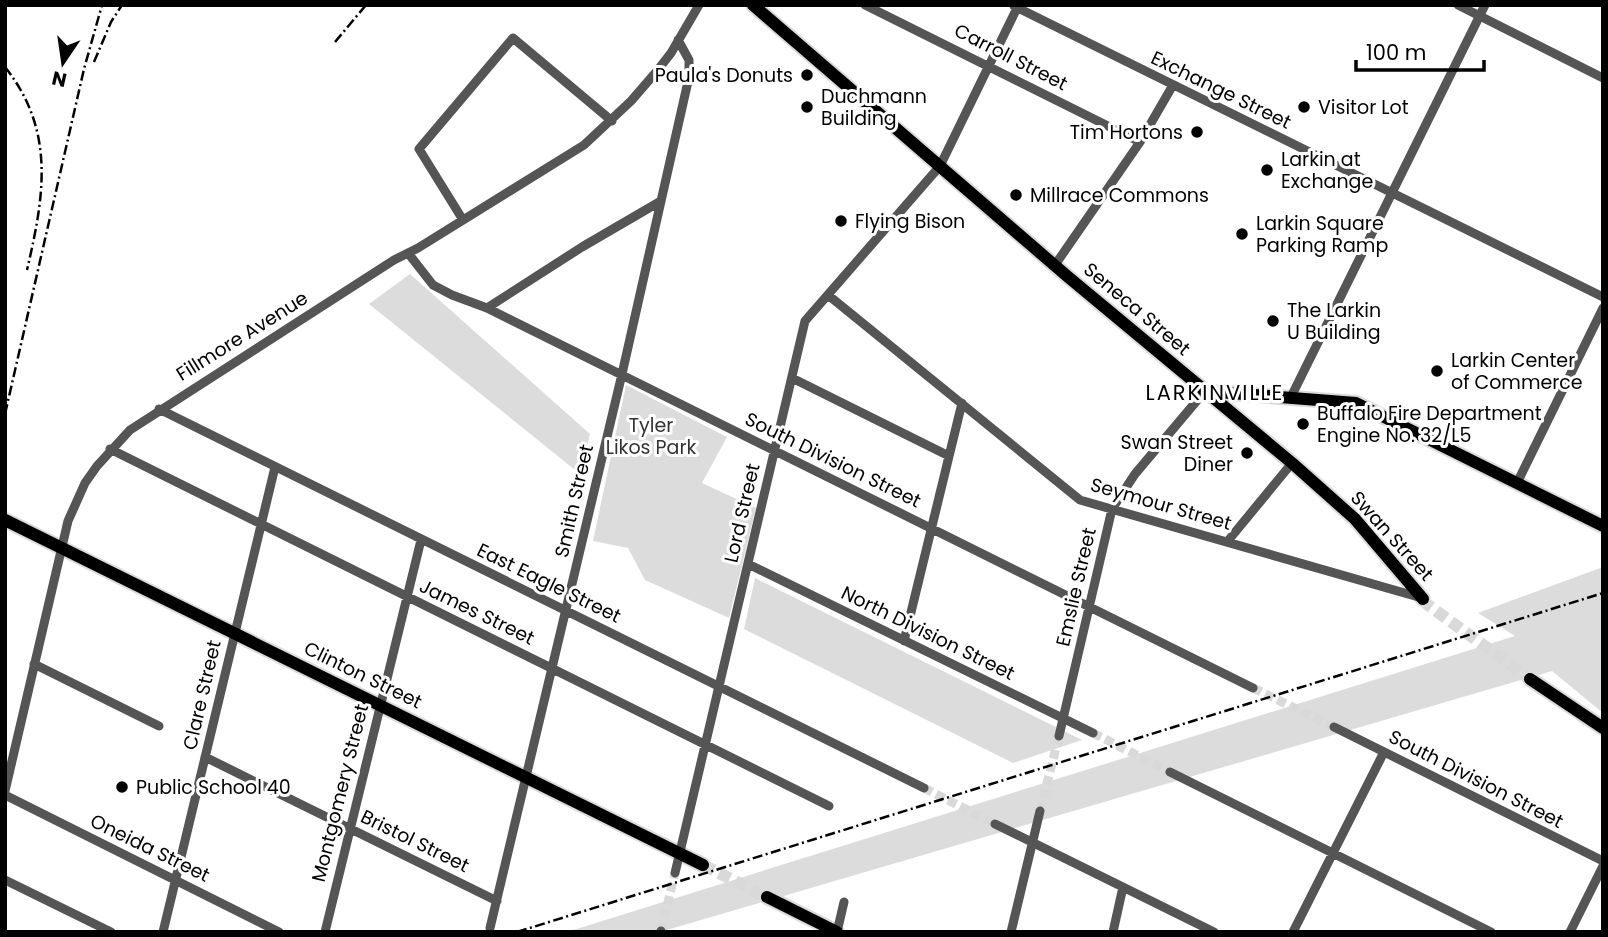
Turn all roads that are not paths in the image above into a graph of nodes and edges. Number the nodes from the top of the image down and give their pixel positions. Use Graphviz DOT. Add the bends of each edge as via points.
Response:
graph roads {
  1 [pos="699,5"];
  2 [pos="753,5"];
  3 [pos="865,5"];
  4 [pos="1458,5"];
  5 [pos="1485,5"];
  6 [pos="1015,7"];
  7 [pos="1479,16"];
  8 [pos="678,40"];
  9 [pos="989,65"];
  10 [pos="1603,78"];
  11 [pos="1173,85"];
  12 [pos="612,121"];
  13 [pos="1140,142"];
  14 [pos="940,166"];
  15 [pos="1391,194"];
  16 [pos="661,201"];
  17 [pos="463,220"];
  18 [pos="408,253"];
  19 [pos="1055,265"];
  20 [pos="828,295"];
  21 [pos="1603,297"];
  22 [pos="487,308"];
  23 [pos="1603,308"];
  24 [pos="622,374"];
  25 [pos="792,378"];
  26 [pos="1205,391"];
  27 [pos="1290,399"];
  28 [pos="962,403"];
  29 [pos="159,409"];
  30 [pos="110,449"];
  31 [pos="774,452"];
  32 [pos="949,456"];
  33 [pos="1292,463"];
  34 [pos="275,467"];
  35 [pos="1517,483"];
  36 [pos="1112,509"];
  37 [pos="5,520"];
  38 [pos="261,524"];
  39 [pos="1603,526"];
  40 [pos="931,528"];
  41 [pos="421,540"];
  42 [pos="1227,542"];
  43 [pos="61,547"];
  44 [pos="748,564"];
  45 [pos="407,597"];
  46 [pos="1423,599"];
  47 [pos="1089,607"];
  48 [pos="566,611"];
  49 [pos="235,634"];
  50 [pos="904,641"];
  51 [pos="34,664"];
  52 [pos="552,669"];
  53 [pos="1530,678"];
  54 [pos="719,687"];
  55 [pos="1253,688"];
  56 [pos="380,706"];
  57 [pos="1063,718"];
  58 [pos="159,726"];
  59 [pos="1334,727"];
  60 [pos="1603,728"];
  61 [pos="1093,733"];
  62 [pos="1059,736"];
  63 [pos="705,745"];
  64 [pos="1384,752"];
  65 [pos="205,757"];
  66 [pos="1170,772"];
  67 [pos="526,778"];
  68 [pos="924,788"];
  69 [pos="5,793"];
  70 [pos="829,806"];
  71 [pos="1040,811"];
  72 [pos="995,824"];
  73 [pos="351,830"];
  74 [pos="1033,842"];
  75 [pos="679,853"];
  76 [pos="1332,853"];
  77 [pos="1603,864"];
  78 [pos="703,865"];
  79 [pos="674,873"];
  80 [pos="5,880"];
  81 [pos="176,880"];
  82 [pos="1123,887"];
  83 [pos="767,897"];
  84 [pos="497,901"];
  85 [pos="844,902"];
  86 [pos="490,928"];
  87 [pos="111,932"];
  88 [pos="163,932"];
  89 [pos="279,932"];
  90 [pos="325,932"];
  91 [pos="837,932"];
  92 [pos="1012,932"];
  93 [pos="1113,932"];
  94 [pos="1214,932"];
  95 [pos="1293,932"];
  96 [pos="1491,932"];
  97 [pos="1570,932"];
  1 -- 8 [label="street"];
  2 -- 14 [label="main road, Seneca Street"];
  3 -- 9 [label="street, Carroll Street"];
  4 -- 7 [label="street"];
  5 -- 7 [label="street"];
  6 -- 9 [label="street, Lord Street"];
  6 -- 11 [label="street, Exchange Street"];
  7 -- 10 [label="street"];
  7 -- 15 [label="street"];
  8 -- 12 [label="street, Fillmore Avenue"];
  8 -- 16 [label="street, Smith Street" via="690,66"];
  9 -- 13 [label="street, Carroll Street"];
  9 -- 14 [label="street, Lord Street"];
  11 -- 13 [label="street"];
  11 -- 15 [label="street, Exchange Street"];
  12 -- 17 [label="street, Fillmore Avenue" via="584,145"];
  12 -- 17 [label="street" via="513,38 419,149"];
  13 -- 19 [label="street"];
  14 -- 19 [label="main road, Seneca Street"];
  14 -- 20 [label="street, Lord Street"];
  15 -- 21 [label="street, Exchange Street"];
  15 -- 27 [label="street"];
  16 -- 22 [label="street"];
  16 -- 24 [label="street, Smith Street"];
  17 -- 18 [label="street, Fillmore Avenue"];
  18 -- 22 [label="street, South Division Street" via="433,285"];
  18 -- 29 [label="street, Fillmore Avenue"];
  19 -- 26 [label="main road, Seneca Street"];
  20 -- 25 [label="street, Lord Street" via="805,321"];
  20 -- 28 [label="street, Seymour Street"];
  22 -- 24 [label="street, South Division Street"];
  23 -- 35 [label="street"];
  24 -- 31 [label="street, South Division Street"];
  24 -- 48 [label="street, Smith Street"];
  25 -- 31 [label="street, Lord Street"];
  25 -- 32 [label="street"];
  26 -- 27 [label="main road"];
  26 -- 33 [label="main road, Swan Street"];
  26 -- 36 [label="street, Emslie Street" via="1135,474"];
  27 -- 35 [label="main road" via="1356,403"];
  28 -- 32 [label="street"];
  28 -- 36 [label="street, Seymour Street" via="1080,500"];
  29 -- 30 [label="street, Fillmore Avenue"];
  29 -- 34 [label="street, East Eagle Street"];
  30 -- 38 [label="street, James Street"];
  30 -- 43 [label="street, Fillmore Avenue" via="85,483"];
  31 -- 40 [label="street, South Division Street"];
  31 -- 44 [label="street, Lord Street"];
  32 -- 40 [label="street"];
  33 -- 42 [label="street"];
  33 -- 46 [label="main road, Swan Street" via="1355,519"];
  34 -- 38 [label="street, Clare Street"];
  34 -- 41 [label="street, East Eagle Street"];
  35 -- 39 [label="main road"];
  36 -- 42 [label="street, Seymour Street"];
  36 -- 47 [label="street, Emslie Street"];
  37 -- 43 [label="main road, Clinton Street"];
  38 -- 45 [label="street, James Street"];
  38 -- 49 [label="street, Clare Street"];
  40 -- 47 [label="street, South Division Street"];
  40 -- 50 [label="street"];
  41 -- 45 [label="street, Montgomery Street"];
  41 -- 48 [label="street, East Eagle Street"];
  42 -- 46 [label="street, Seymour Street"];
  43 -- 49 [label="main road, Clinton Street"];
  43 -- 51 [label="street, Fillmore Avenue"];
  44 -- 50 [label="street, North Division Street"];
  44 -- 54 [label="street, Lord Street"];
  45 -- 52 [label="street, James Street"];
  45 -- 56 [label="street, Montgomery Street"];
  47 -- 55 [label="street, South Division Street"];
  47 -- 57 [label="street, Emslie Street"];
  48 -- 52 [label="street, Smith Street"];
  48 -- 54 [label="street, East Eagle Street"];
  49 -- 56 [label="main road, Clinton Street"];
  49 -- 65 [label="street, Clare Street"];
  50 -- 57 [label="street, North Division Street"];
  51 -- 58 [label="street"];
  51 -- 69 [label="street, Fillmore Avenue"];
  52 -- 63 [label="street, James Street"];
  52 -- 67 [label="street, Smith Street"];
  53 -- 60 [label="main road"];
  54 -- 63 [label="street, Lord Street"];
  54 -- 68 [label="street, East Eagle Street"];
  56 -- 67 [label="main road, Clinton Street"];
  56 -- 73 [label="street, Montgomery Street"];
  57 -- 61 [label="street, North Division Street"];
  57 -- 62 [label="street, Emslie Street"];
  59 -- 64 [label="street, South Division Street"];
  63 -- 70 [label="street, James Street"];
  63 -- 75 [label="street, Lord Street"];
  64 -- 76 [label="street"];
  64 -- 77 [label="street, South Division Street"];
  65 -- 73 [label="street, Bristol Street"];
  65 -- 81 [label="street, Clare Street"];
  66 -- 76 [label="street"];
  67 -- 75 [label="main road, Clinton Street"];
  67 -- 84 [label="street, Smith Street"];
  69 -- 81 [label="street, Oneida Street"];
  71 -- 74 [label="street"];
  72 -- 74 [label="street"];
  73 -- 84 [label="street, Bristol Street"];
  73 -- 90 [label="street, Montgomery Street"];
  74 -- 82 [label="street"];
  74 -- 92 [label="street"];
  75 -- 78 [label="main road, Clinton Street"];
  75 -- 79 [label="street, Lord Street"];
  76 -- 95 [label="street"];
  76 -- 96 [label="street"];
  77 -- 97 [label="street"];
  80 -- 87 [label="street"];
  81 -- 88 [label="street, Clare Street"];
  81 -- 89 [label="street, Oneida Street"];
  82 -- 93 [label="street"];
  82 -- 94 [label="street"];
  83 -- 91 [label="main road"];
  84 -- 86 [label="street, Smith Street"];
  85 -- 91 [label="street"];
}
